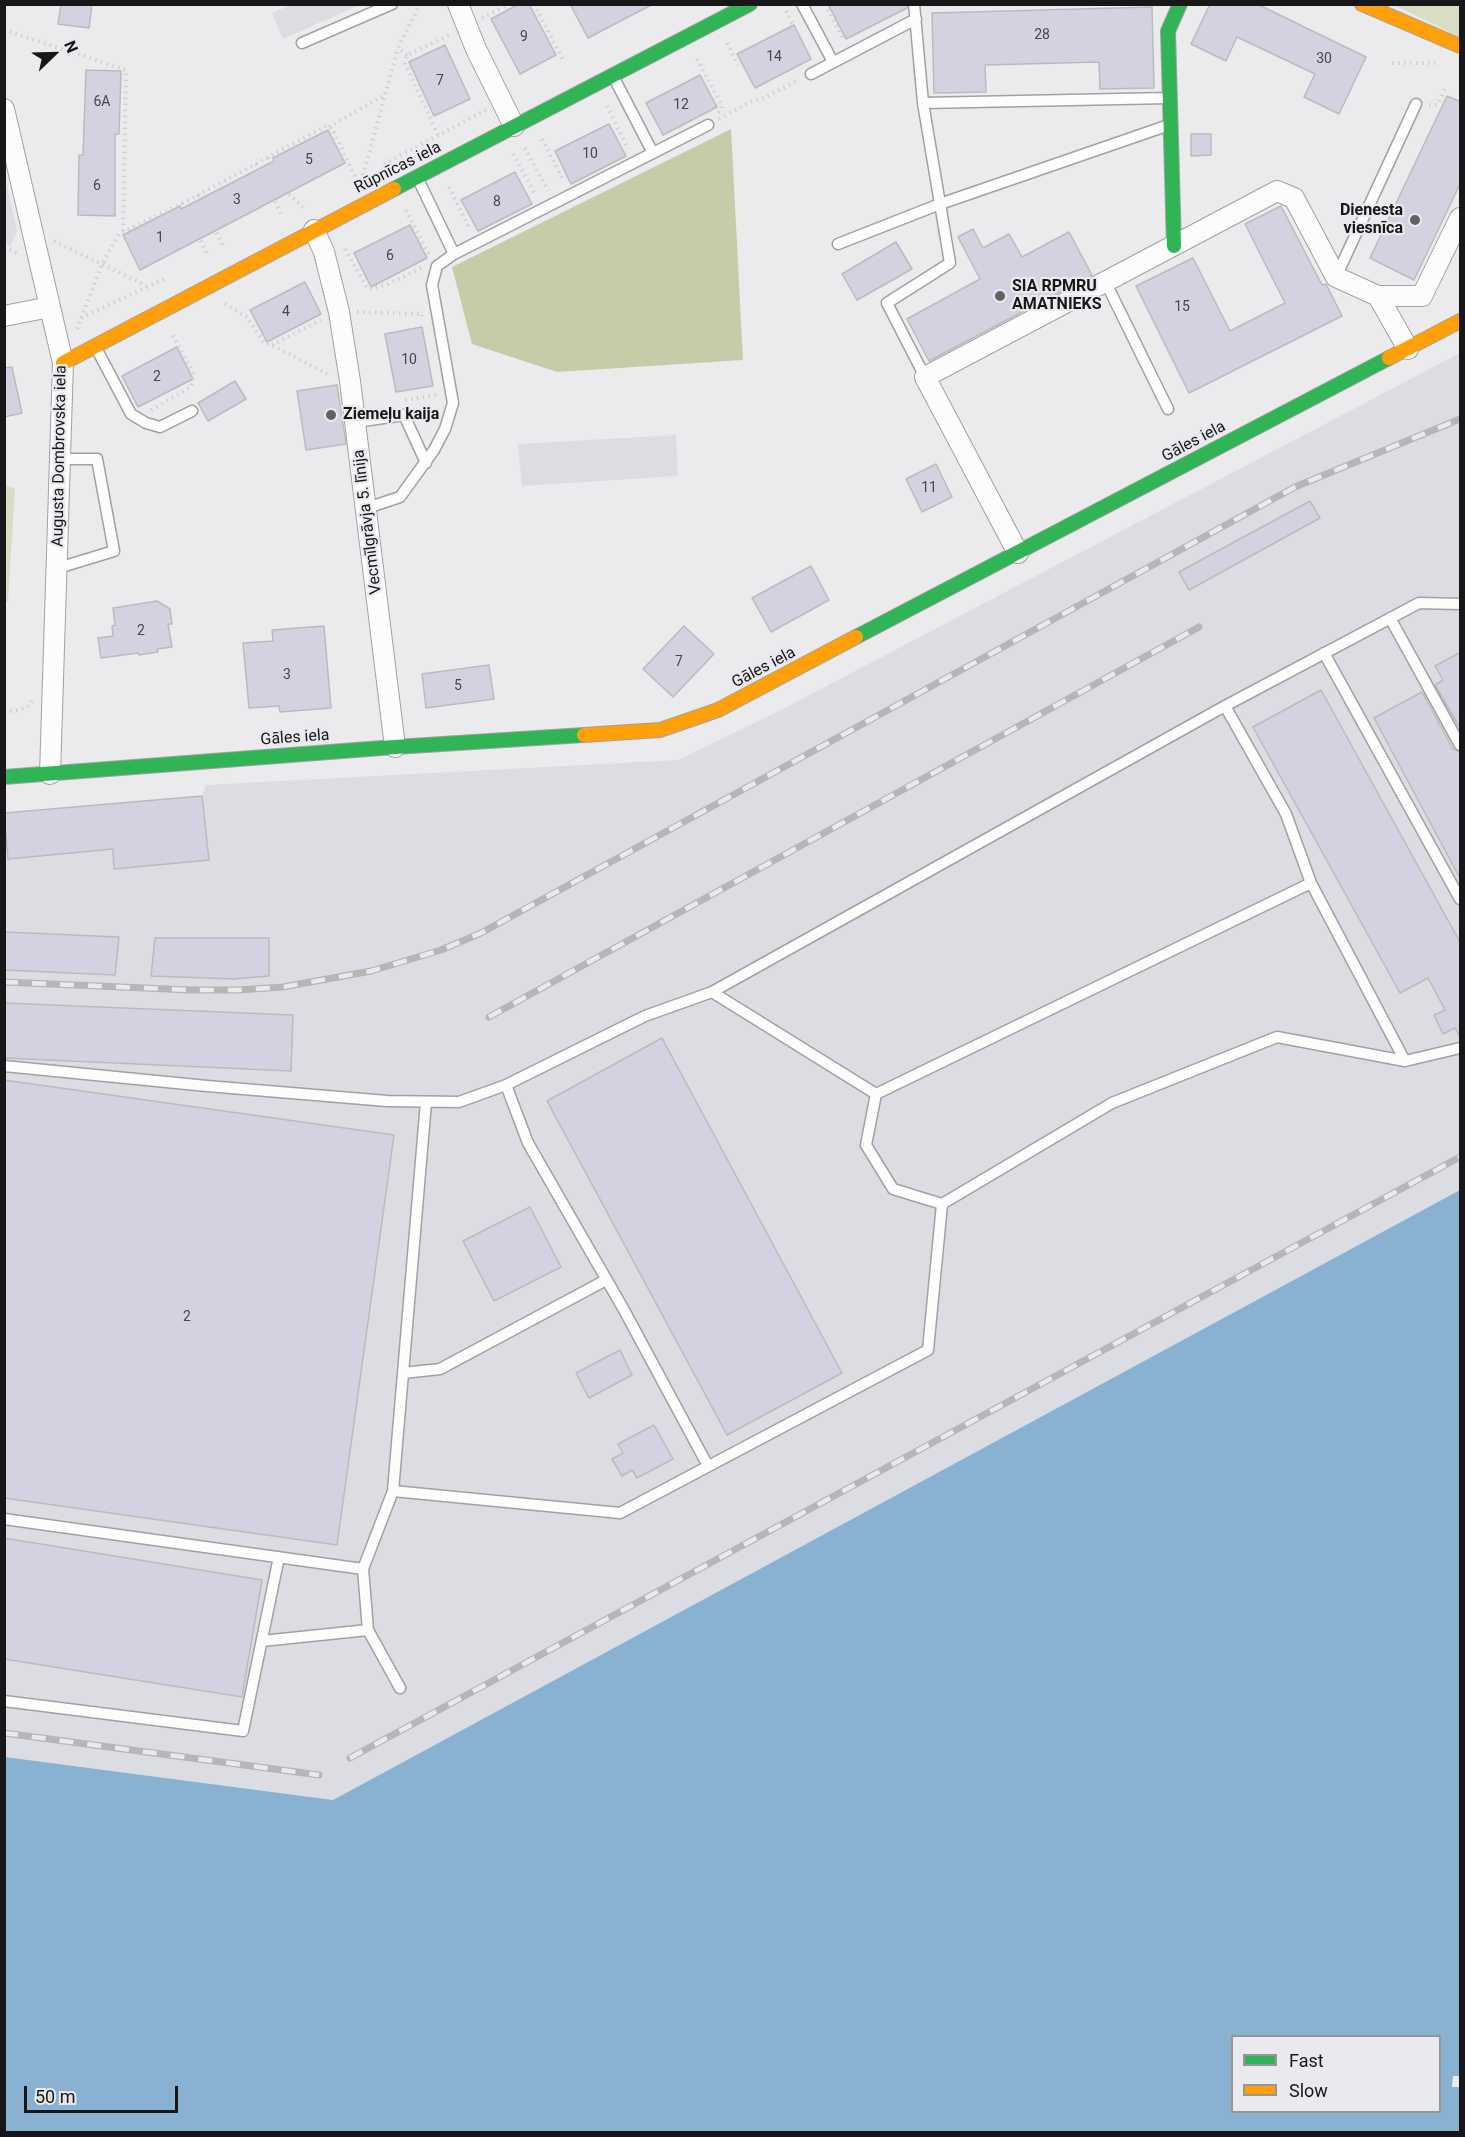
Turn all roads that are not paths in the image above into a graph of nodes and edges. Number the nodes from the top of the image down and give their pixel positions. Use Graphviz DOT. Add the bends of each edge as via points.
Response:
graph roads {
  1 [pos="392,4"];
  2 [pos="458,4"];
  3 [pos="750,4"];
  4 [pos="802,4"];
  5 [pos="914,4"];
  6 [pos="1180,4"];
  7 [pos="1362,4"];
  8 [pos="916,19"];
  9 [pos="302,43"];
  10 [pos="1461,46"];
  11 [pos="833,62"];
  12 [pos="811,74"];
  13 [pos="613,75"];
  14 [pos="1171,98"];
  15 [pos="923,103"];
  16 [pos="1416,104"];
  17 [pos="4,109"];
  18 [pos="710,120"];
  19 [pos="1172,124"];
  20 [pos="514,126"];
  21 [pos="653,153"];
  22 [pos="417,177"];
  23 [pos="940,204"];
  24 [pos="1461,218"];
  25 [pos="314,230"];
  26 [pos="838,244"];
  27 [pos="1174,246"];
  28 [pos="454,254"];
  29 [pos="1336,277"];
  30 [pos="1106,283"];
  31 [pos="1378,296"];
  32 [pos="50,307"];
  33 [pos="4,316"];
  34 [pos="1461,321"];
  35 [pos="95,345"];
  36 [pos="1408,349"];
  37 [pos="63,363"];
  38 [pos="925,377"];
  39 [pos="1168,409"];
  40 [pos="192,411"];
  41 [pos="356,422"];
  42 [pos="60,459"];
  43 [pos="426,463"];
  44 [pos="367,508"];
  45 [pos="1018,553"];
  46 [pos="58,568"];
  47 [pos="1461,604"];
  48 [pos="1390,618"];
  49 [pos="1324,653"];
  50 [pos="1225,706"];
  51 [pos="1461,745"];
  52 [pos="395,747"];
  53 [pos="50,774"];
  54 [pos="4,777"];
  55 [pos="1311,883"];
  56 [pos="1461,899"];
  57 [pos="712,992"];
  58 [pos="1461,1048"];
  59 [pos="1406,1061"];
  60 [pos="4,1066"];
  61 [pos="506,1084"];
  62 [pos="876,1094"];
  63 [pos="426,1102"];
  64 [pos="942,1204"];
  65 [pos="606,1280"];
  66 [pos="403,1373"];
  67 [pos="708,1466"];
  68 [pos="393,1491"];
  69 [pos="4,1519"];
  70 [pos="279,1557"];
  71 [pos="363,1569"];
  72 [pos="368,1630"];
  73 [pos="262,1641"];
  74 [pos="400,1689"];
  75 [pos="4,1701"];
  1 -- 9 [label="lane"];
  2 -- 20 [label="street" via="465,27"];
  3 -- 13 [label="street, Rūpnīcas iela"];
  4 -- 11 [label="lane"];
  5 -- 8 [label="lane"];
  6 -- 14 [label="street" via="1168,31"];
  7 -- 10 [label="street"];
  8 -- 11 [label="lane"];
  8 -- 15 [label="lane"];
  11 -- 12 [label="lane"];
  13 -- 20 [label="street, Rūpnīcas iela"];
  13 -- 21 [label="lane"];
  14 -- 15 [label="lane"];
  14 -- 19 [label="street"];
  15 -- 23 [label="lane"];
  16 -- 29 [label="lane"];
  17 -- 32 [label="street, Augusta Dombrovska iela"];
  18 -- 21 [label="lane"];
  19 -- 23 [label="lane"];
  19 -- 27 [label="street"];
  20 -- 22 [label="street, Rūpnīcas iela"];
  21 -- 28 [label="lane"];
  22 -- 25 [label="street, Rūpnīcas iela"];
  22 -- 28 [label="lane"];
  23 -- 26 [label="lane"];
  23 -- 38 [label="lane" via="950,263 887,303"];
  24 -- 31 [label="street" via="1422,296"];
  25 -- 35 [label="street, Rūpnīcas iela"];
  25 -- 41 [label="street, Vecmīlgrāvja 5. līnija" via="324,252 339,312"];
  27 -- 29 [label="street" via="1277,191 1294,198"];
  27 -- 30 [label="street"];
  28 -- 43 [label="lane" via="436,266 432,285 453,403 445,429"];
  29 -- 31 [label="street"];
  30 -- 38 [label="street"];
  30 -- 39 [label="lane"];
  31 -- 36 [label="street"];
  32 -- 33 [label="street"];
  32 -- 37 [label="street, Augusta Dombrovska iela"];
  34 -- 36 [label="street, Gāles iela"];
  35 -- 37 [label="street, Rūpnīcas iela"];
  35 -- 40 [label="lane" via="131,414 160,426"];
  36 -- 45 [label="street, Gāles iela"];
  37 -- 42 [label="street, Augusta Dombrovska iela"];
  38 -- 45 [label="street"];
  41 -- 43 [label="lane" via="404,415"];
  41 -- 44 [label="street, Vecmīlgrāvja 5. līnija"];
  42 -- 46 [label="street, Augusta Dombrovska iela"];
  42 -- 46 [label="lane" via="97,459 114,551"];
  43 -- 44 [label="lane" via="400,497"];
  44 -- 52 [label="street, Vecmīlgrāvja 5. līnija"];
  45 -- 52 [label="street, Gāles iela" via="718,710 660,729"];
  46 -- 53 [label="street, Augusta Dombrovska iela"];
  47 -- 48 [label="lane" via="1419,603"];
  48 -- 49 [label="lane"];
  48 -- 51 [label="lane"];
  49 -- 50 [label="lane"];
  49 -- 56 [label="lane"];
  50 -- 55 [label="lane" via="1286,814"];
  50 -- 57 [label="lane"];
  52 -- 53 [label="street, Gāles iela"];
  53 -- 54 [label="street, Gāles iela"];
  55 -- 59 [label="lane"];
  55 -- 62 [label="lane"];
  57 -- 61 [label="lane" via="645,1016"];
  57 -- 62 [label="lane"];
  58 -- 59 [label="lane"];
  59 -- 64 [label="lane" via="1277,1037 1112,1103"];
  60 -- 63 [label="lane"];
  61 -- 63 [label="lane" via="459,1102"];
  61 -- 65 [label="lane" via="528,1143"];
  62 -- 64 [label="lane" via="866,1145 893,1188"];
  63 -- 66 [label="lane"];
  64 -- 67 [label="lane" via="928,1350"];
  65 -- 66 [label="lane" via="440,1369"];
  65 -- 67 [label="lane"];
  66 -- 68 [label="lane"];
  67 -- 68 [label="lane" via="620,1513"];
  68 -- 71 [label="lane"];
  69 -- 70 [label="lane"];
  70 -- 71 [label="lane"];
  70 -- 73 [label="lane"];
  71 -- 72 [label="lane"];
  72 -- 73 [label="lane"];
  72 -- 74 [label="lane"];
  73 -- 75 [label="lane" via="243,1731"];
}
